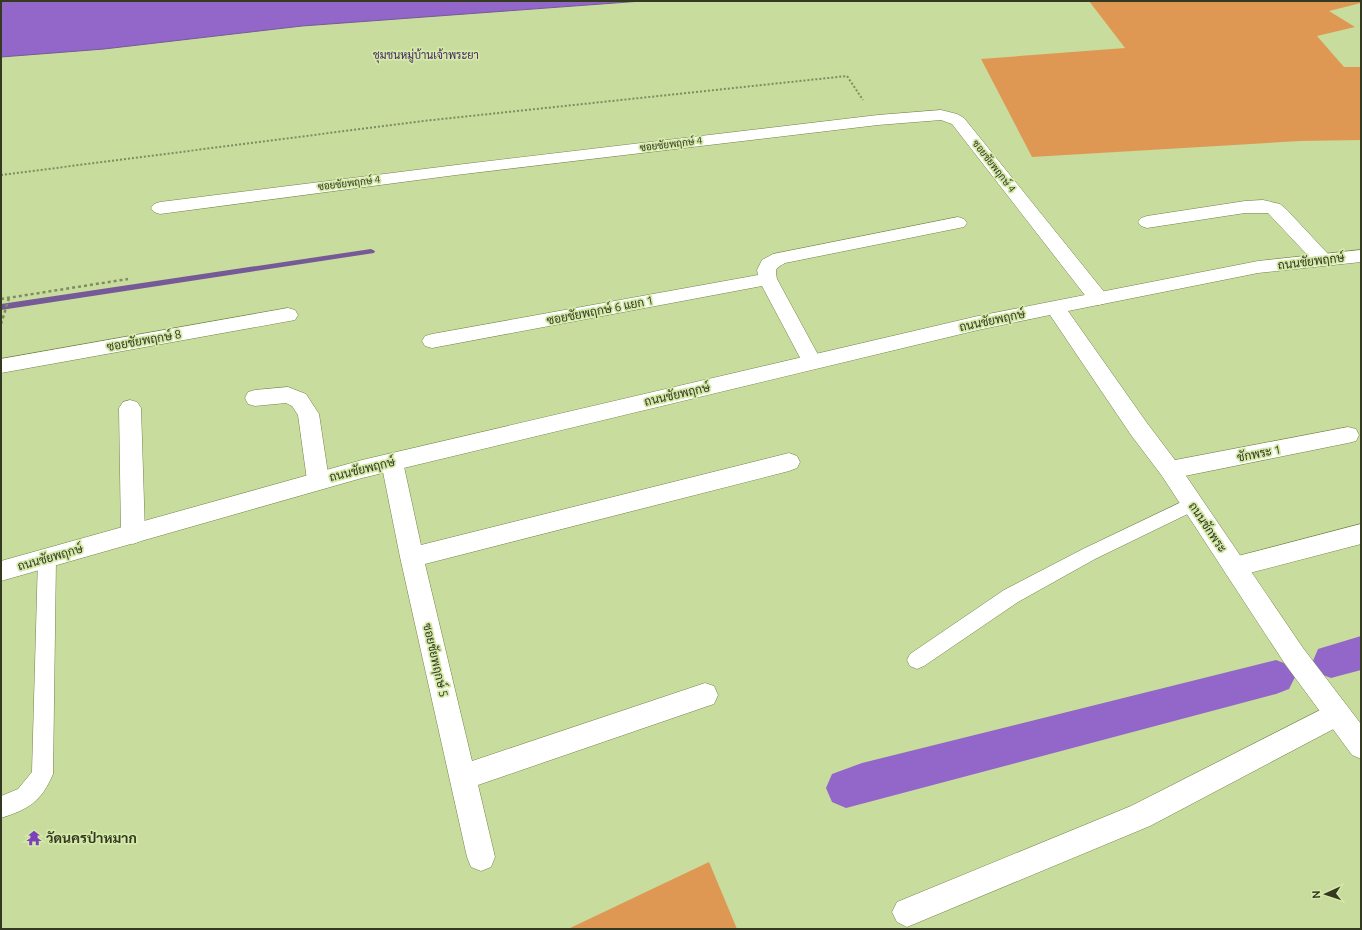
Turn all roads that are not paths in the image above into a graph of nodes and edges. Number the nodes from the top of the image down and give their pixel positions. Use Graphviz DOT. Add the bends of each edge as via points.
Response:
graph roads {
  1 [pos="160,208"];
  2 [pos="1147,222"];
  3 [pos="958,223"];
  4 [pos="1361,256"];
  5 [pos="1322,259"];
  6 [pos="768,279"];
  7 [pos="1098,298"];
  8 [pos="1055,307"];
  9 [pos="288,315"];
  10 [pos="432,341"];
  11 [pos="812,362"];
  12 [pos="1,366"];
  13 [pos="256,398"];
  14 [pos="130,408"];
  15 [pos="1348,435"];
  16 [pos="392,462"];
  17 [pos="789,462"];
  18 [pos="1170,470"];
  19 [pos="318,480"];
  20 [pos="1192,504"];
  21 [pos="133,534"];
  22 [pos="1361,534"];
  23 [pos="412,557"];
  24 [pos="47,558"];
  25 [pos="1234,567"];
  26 [pos="1,571"];
  27 [pos="917,660"];
  28 [pos="705,695"];
  29 [pos="1336,714"];
  30 [pos="1361,746"];
  31 [pos="463,776"];
  32 [pos="1,807"];
  33 [pos="481,857"];
  34 [pos="907,912"];
  1 -- 7 [label="street, ซอยชัยพฤกษ์ 4" via="456,170 878,120 941,115 958,120"];
  2 -- 5 [label="street" via="1245,207 1274,208"];
  3 -- 6 [label="street" via="780,258 769,264 766,270"];
  4 -- 5 [label="street, ถนนชัยพฤกษ์"];
  5 -- 7 [label="street, ถนนชัยพฤกษ์" via="1258,268"];
  6 -- 10 [label="street, ซอยชัยพฤกษ์ 6 แยก 1"];
  6 -- 11 [label="street"];
  7 -- 8 [label="street, ถนนชัยพฤกษ์"];
  8 -- 11 [label="street, ถนนชัยพฤกษ์"];
  8 -- 18 [label="street, ถนนชักพระ"];
  9 -- 12 [label="street, ซอยชัยพฤกษ์ 8"];
  11 -- 16 [label="street, ถนนชัยพฤกษ์"];
  13 -- 19 [label="street" via="288,396 300,400 308,414"];
  14 -- 21 [label="street"];
  15 -- 18 [label="street, ชักพระ 1"];
  16 -- 19 [label="street, ถนนชัยพฤกษ์"];
  16 -- 23 [label="street, ซอยชัยพฤกษ์ 5"];
  17 -- 23 [label="street"];
  18 -- 20 [label="street, ถนนชักพระ"];
  19 -- 21 [label="street, ถนนชัยพฤกษ์"];
  20 -- 25 [label="street, ถนนชักพระ"];
  20 -- 27 [label="lane" via="1089,554 1011,596"];
  21 -- 24 [label="street, ถนนชัยพฤกษ์"];
  22 -- 25 [label="street"];
  23 -- 31 [label="street, ซอยชัยพฤกษ์ 5"];
  24 -- 26 [label="street, ถนนชัยพฤกษ์"];
  24 -- 32 [label="lane" via="42,774 34,789 21,801"];
  25 -- 29 [label="street, ถนนชักพระ"];
  28 -- 31 [label="street"];
  29 -- 30 [label="street, ถนนชักพระ"];
  29 -- 34 [label="street" via="1140,816"];
  31 -- 33 [label="street, ซอยชัยพฤกษ์ 5"];
}
